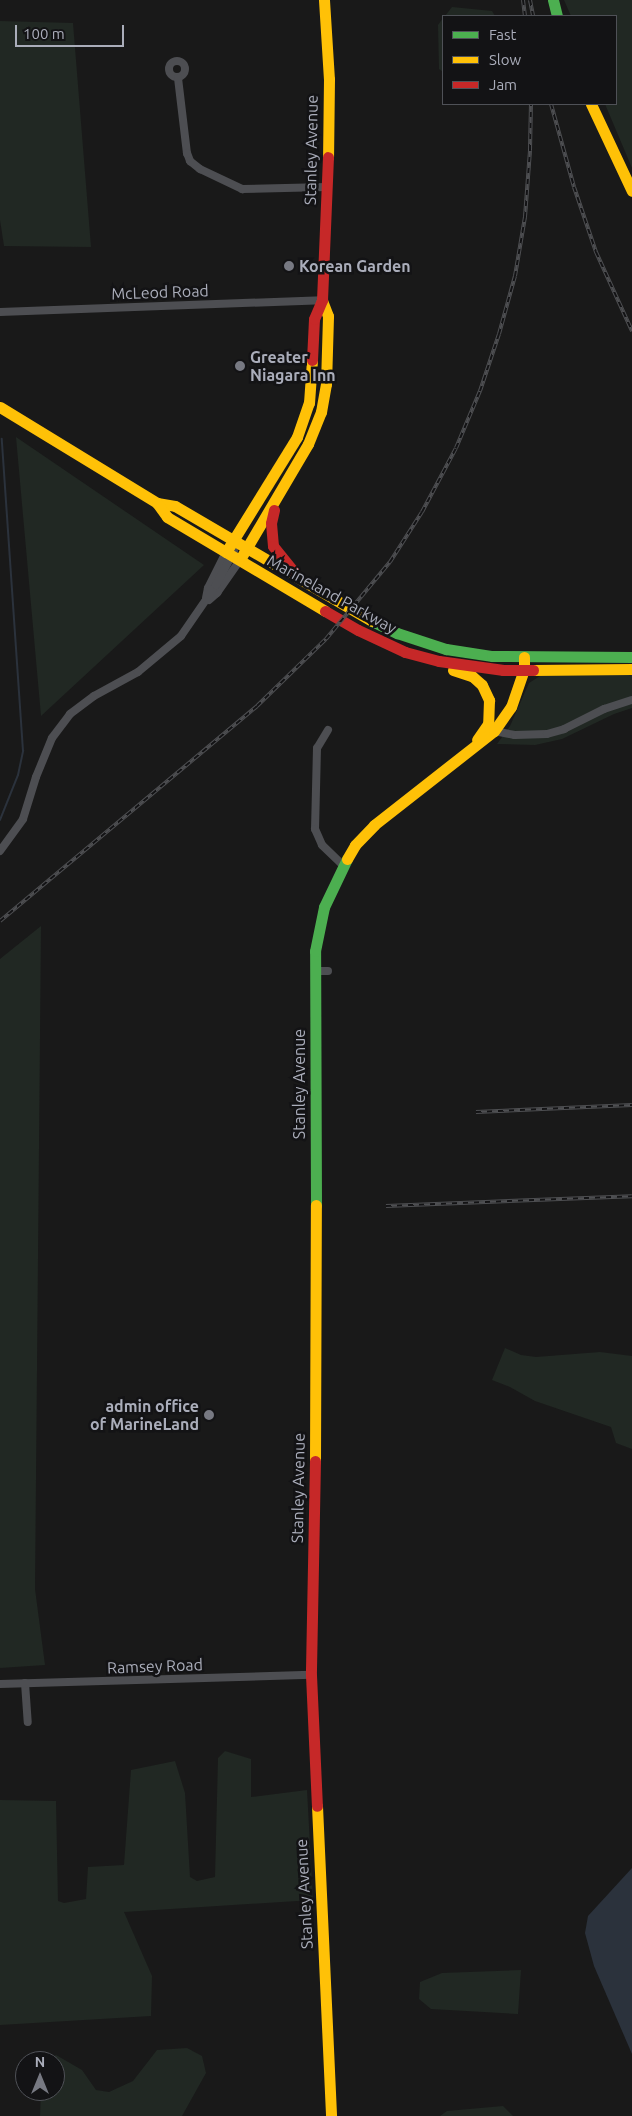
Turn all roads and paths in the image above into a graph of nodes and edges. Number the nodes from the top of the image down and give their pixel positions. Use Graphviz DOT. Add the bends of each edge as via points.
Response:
graph roads {
  1 [pos="324,0"];
  2 [pos="553,0"];
  3 [pos="557,15"];
  4 [pos="178,78"];
  5 [pos="591,105"];
  6 [pos="327,188"];
  7 [pos="632,191"];
  8 [pos="322,300"];
  9 [pos="0,312"];
  10 [pos="0,407"];
  11 [pos="277,499"];
  12 [pos="157,502"];
  13 [pos="233,541"];
  14 [pos="246,549"];
  15 [pos="232,557"];
  16 [pos="310,586"];
  17 [pos="206,603"];
  18 [pos="358,630"];
  19 [pos="524,657"];
  20 [pos="632,657"];
  21 [pos="632,669"];
  22 [pos="524,670"];
  23 [pos="632,700"];
  24 [pos="328,730"];
  25 [pos="494,731"];
  26 [pos="469,752"];
  27 [pos="0,851"];
  28 [pos="342,865"];
  29 [pos="316,971"];
  30 [pos="328,971"];
  31 [pos="310,1674"];
  32 [pos="25,1683"];
  33 [pos="0,1684"];
  34 [pos="28,1722"];
  35 [pos="331,2116"];
  1 -- 6 [label="main road, Stanley Avenue" via="329,79"];
  2 -- 3 [label="main road"];
  4 -- 6 [label="street" via="187,153 190,161 200,169 242,189"];
  5 -- 7 [label="main road"];
  6 -- 8 [label="main road, Stanley Avenue"];
  8 -- 9 [label="street, McLeod Road"];
  8 -- 11 [label="main road, Stanley Avenue" via="328,316 326,384 321,412 308,444"];
  8 -- 13 [label="main road, Stanley Avenue" via="314,319 312,387 304,420"];
  10 -- 12 [label="main road, Marineland Parkway"];
  11 -- 14 [label="main road, Stanley Avenue"];
  11 -- 16 [label="main road" via="271,523 273,546 287,565"];
  12 -- 13 [label="main road, Marineland Parkway" via="175,506"];
  12 -- 15 [label="main road, Marineland Parkway" via="167,517"];
  13 -- 14 [label="main road, Marineland Parkway"];
  13 -- 15 [label="main road, Stanley Avenue"];
  14 -- 15 [label="main road, Stanley Avenue"];
  14 -- 16 [label="main road, Marineland Parkway"];
  15 -- 17 [label="street" via="217,593"];
  15 -- 17 [label="street" via="208,588"];
  15 -- 18 [label="main road, Marineland Parkway"];
  16 -- 19 [label="main road, Marineland Parkway" via="360,616 423,643 463,653"];
  17 -- 27 [label="street" via="181,636 161,654 70,714 44,754 23,820"];
  18 -- 22 [label="main road, Marineland Parkway" via="405,652 439,661 477,668"];
  18 -- 26 [label="main road" via="390,650 472,676 482,685 489,700 488,724"];
  19 -- 20 [label="main road, Marineland Parkway"];
  19 -- 22 [label="main road, Stanley Avenue"];
  21 -- 22 [label="main road, Marineland Parkway"];
  22 -- 25 [label="main road, Stanley Avenue" via="511,707"];
  23 -- 25 [label="street" via="548,734 515,735"];
  24 -- 28 [label="street" via="317,748 315,829 322,846"];
  25 -- 26 [label="main road, Stanley Avenue"];
  26 -- 28 [label="main road, Stanley Avenue" via="374,825"];
  28 -- 29 [label="main road, Stanley Avenue" via="324,907 315,951"];
  29 -- 30 [label="street"];
  29 -- 31 [label="main road, Stanley Avenue" via="316,1364"];
  31 -- 32 [label="street, Ramsey Road"];
  31 -- 35 [label="main road, Stanley Avenue"];
  32 -- 33 [label="street, Ramsey Road"];
  32 -- 34 [label="street"];
}
